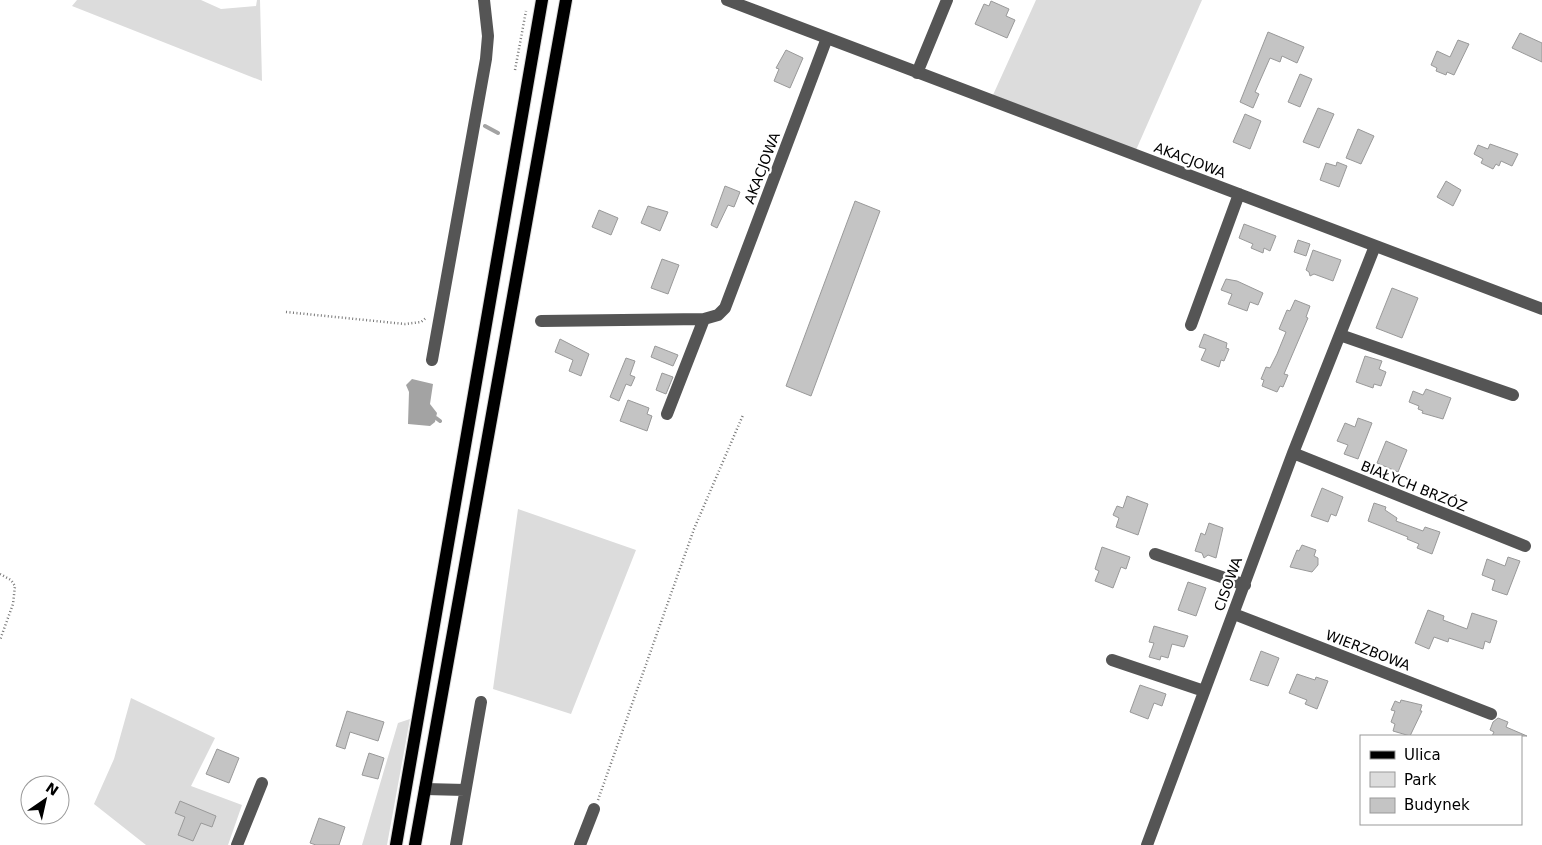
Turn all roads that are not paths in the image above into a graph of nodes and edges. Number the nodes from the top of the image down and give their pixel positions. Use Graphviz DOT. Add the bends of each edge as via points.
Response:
graph roads {
  1 [pos="484,0"];
  2 [pos="542,0"];
  3 [pos="566,0"];
  4 [pos="727,0"];
  5 [pos="947,0"];
  6 [pos="827,38"];
  7 [pos="917,73"];
  8 [pos="1239,194"];
  9 [pos="1375,246"];
  10 [pos="1542,310"];
  11 [pos="704,320"];
  12 [pos="541,321"];
  13 [pos="1191,325"];
  14 [pos="1340,335"];
  15 [pos="432,360"];
  16 [pos="1513,395"];
  17 [pos="667,414"];
  18 [pos="1293,453"];
  19 [pos="1525,546"];
  20 [pos="1156,554"];
  21 [pos="1245,585"];
  22 [pos="1234,614"];
  23 [pos="1112,660"];
  24 [pos="1204,691"];
  25 [pos="481,702"];
  26 [pos="1491,714"];
  27 [pos="262,783"];
  28 [pos="425,789"];
  29 [pos="465,790"];
  30 [pos="594,809"];
  31 [pos="237,845"];
  32 [pos="396,845"];
  33 [pos="415,845"];
  34 [pos="456,845"];
  35 [pos="580,845"];
  36 [pos="1146,845"];
  1 -- 15 [label="street" via="488,36 486,59"];
  2 -- 32 [label="main road"];
  3 -- 28 [label="main road"];
  4 -- 6 [label="street, AKACJOWA"];
  5 -- 7 [label="street"];
  6 -- 7 [label="street, AKACJOWA"];
  6 -- 11 [label="street, AKACJOWA" via="726,308 718,316"];
  7 -- 8 [label="street, AKACJOWA"];
  8 -- 9 [label="street, AKACJOWA"];
  8 -- 13 [label="street"];
  9 -- 10 [label="street, AKACJOWA"];
  9 -- 14 [label="street, CISOWA"];
  11 -- 12 [label="street"];
  11 -- 17 [label="street"];
  14 -- 16 [label="street"];
  14 -- 18 [label="street, CISOWA"];
  18 -- 19 [label="street, BIAŁYCH BRZÓZ"];
  18 -- 21 [label="street, CISOWA"];
  20 -- 21 [label="street"];
  21 -- 22 [label="street, CISOWA"];
  22 -- 24 [label="street, CISOWA"];
  22 -- 26 [label="street, WIERZBOWA"];
  23 -- 24 [label="street"];
  24 -- 36 [label="street, CISOWA"];
  25 -- 29 [label="street"];
  27 -- 31 [label="street"];
  28 -- 29 [label="street"];
  28 -- 33 [label="main road"];
  29 -- 34 [label="street"];
  30 -- 35 [label="street"];
}
